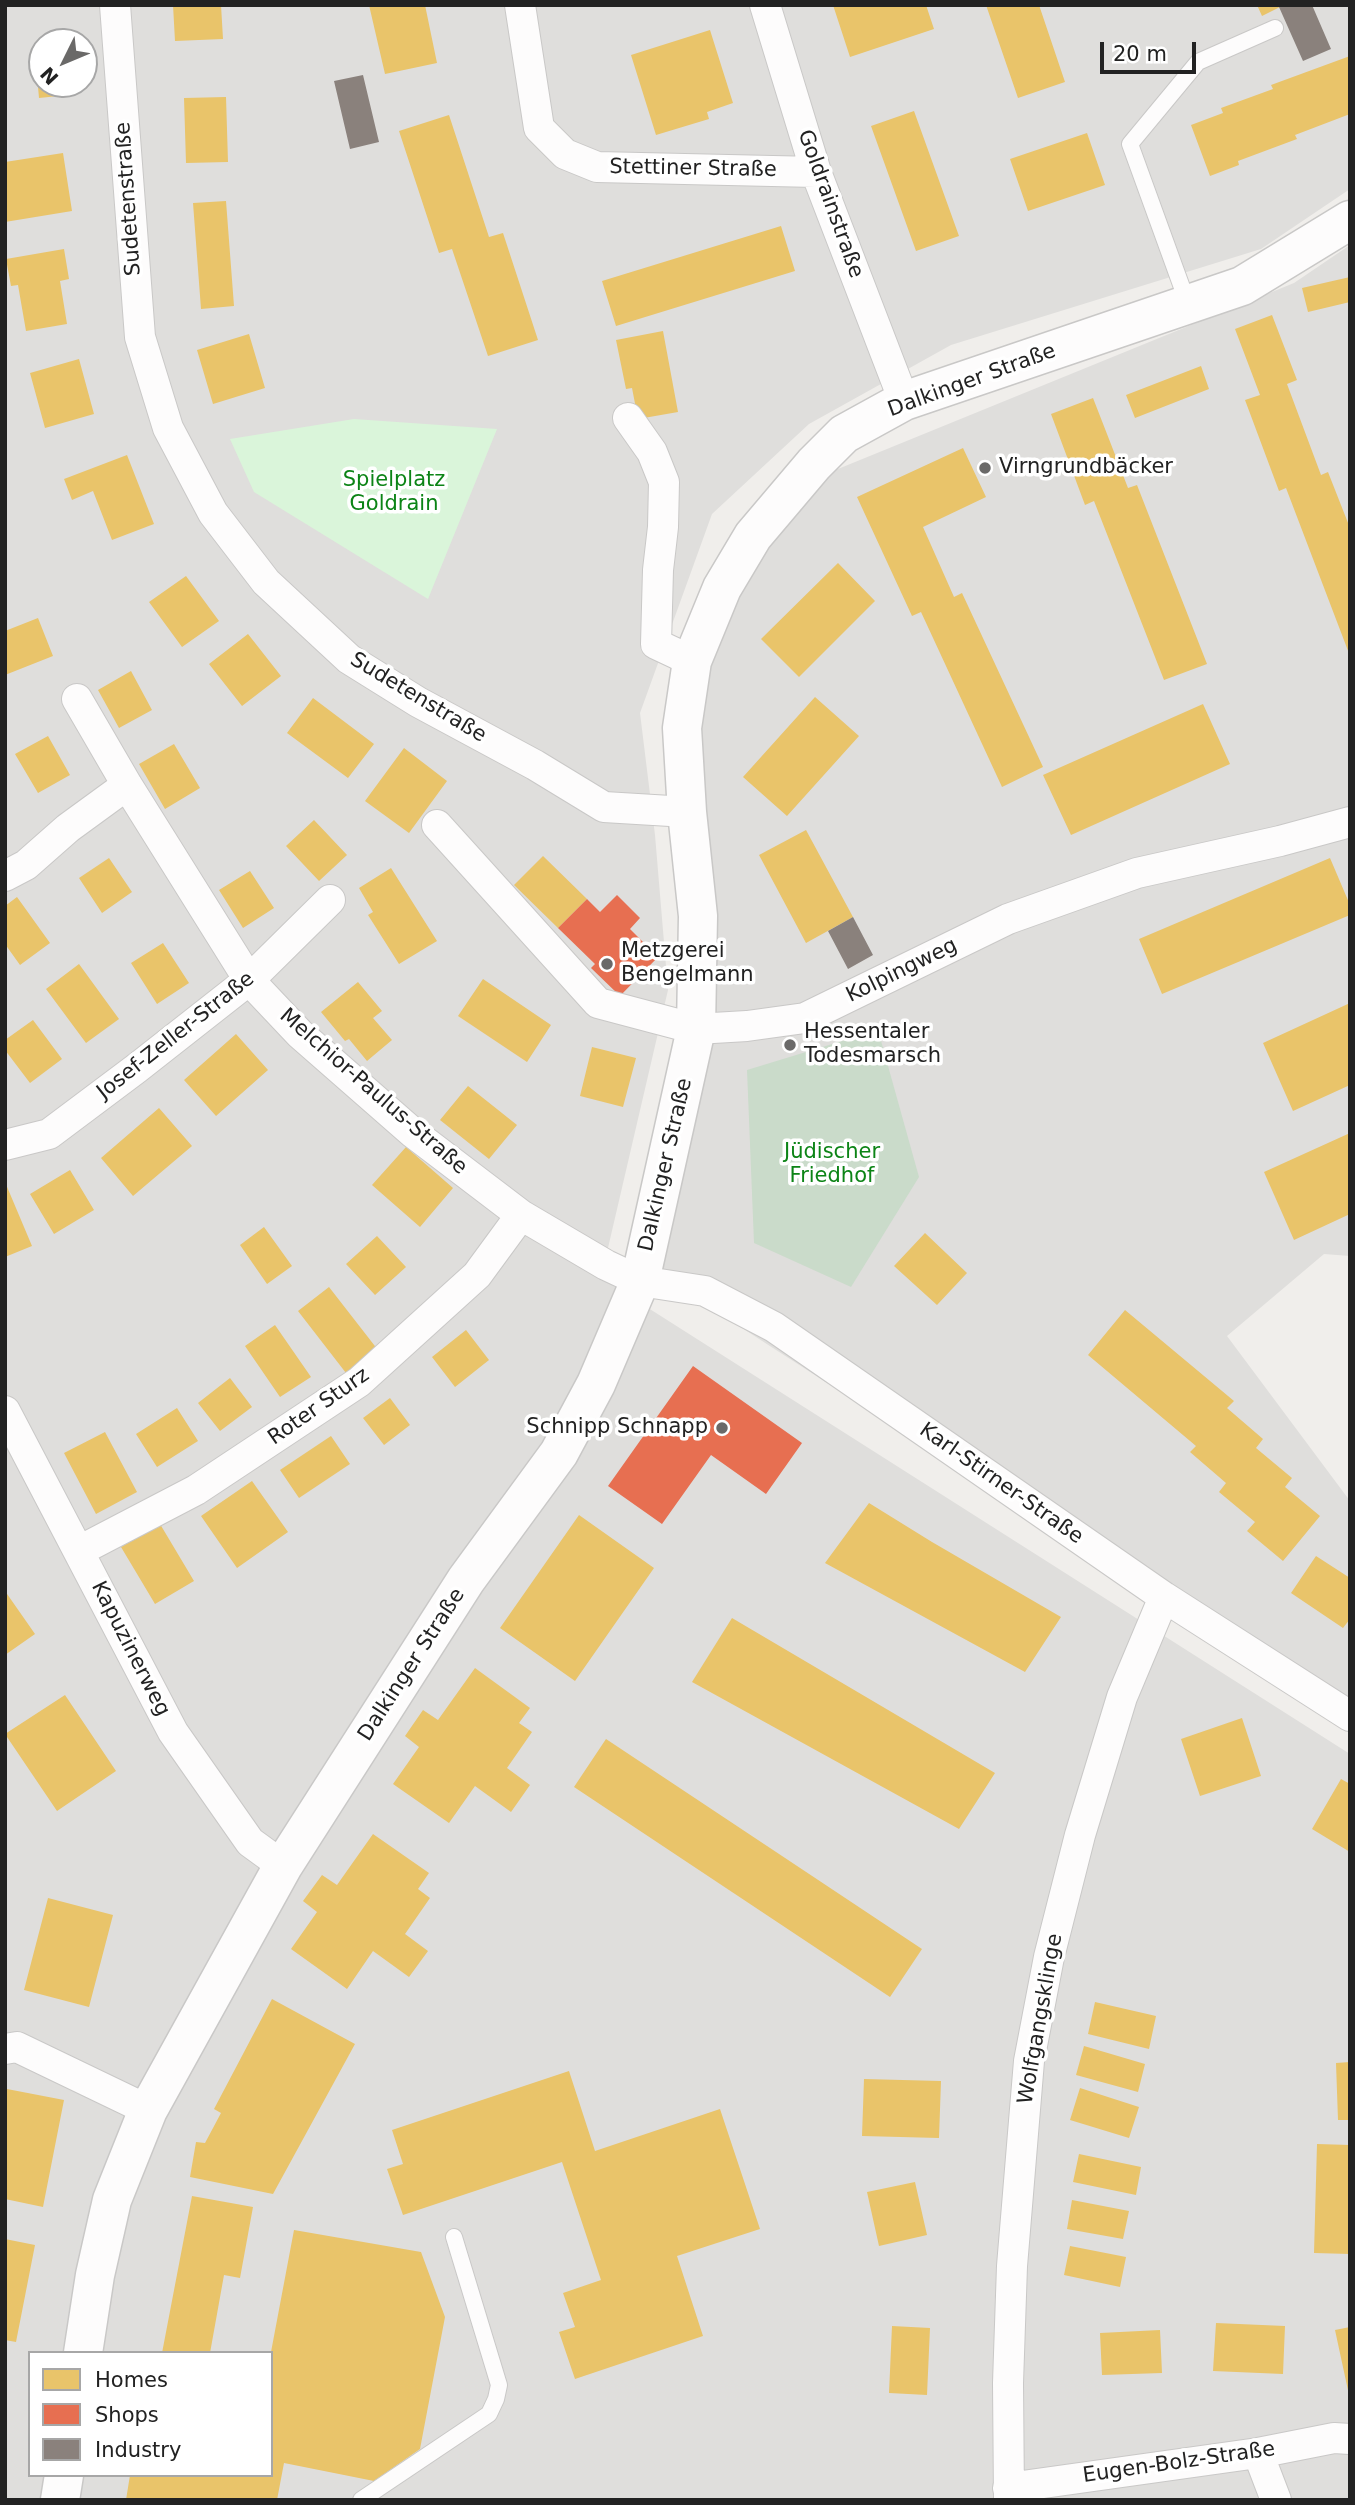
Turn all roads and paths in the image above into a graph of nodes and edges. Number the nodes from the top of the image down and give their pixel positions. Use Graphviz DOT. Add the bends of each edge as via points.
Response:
graph roads {
  1 [pos="115,5"];
  2 [pos="520,5"];
  3 [pos="765,5"];
  4 [pos="1275,28"];
  5 [pos="816,172"];
  6 [pos="1350,220"];
  7 [pos="1189,304"];
  8 [pos="904,401"];
  9 [pos="628,418"];
  10 [pos="692,661"];
  11 [pos="77,699"];
  12 [pos="127,785"];
  13 [pos="687,812"];
  14 [pos="1350,822"];
  15 [pos="437,825"];
  16 [pos="5,876"];
  17 [pos="330,900"];
  18 [pos="249,980"];
  19 [pos="696,1029"];
  20 [pos="5,1146"];
  21 [pos="521,1216"];
  22 [pos="640,1281"];
  23 [pos="5,1411"];
  24 [pos="79,1551"];
  25 [pos="1164,1597"];
  26 [pos="1350,1716"];
  27 [pos="283,1866"];
  28 [pos="5,2049"];
  29 [pos="148,2110"];
  30 [pos="454,2237"];
  31 [pos="83,2351"];
  32 [pos="1350,2439"];
  33 [pos="1258,2453"];
  34 [pos="64,2477"];
  35 [pos="1009,2494"];
  36 [pos="60,2500"];
  37 [pos="361,2500"];
  38 [pos="1276,2500"];
  1 -- 13 [label="street, Sudetenstraße" via="140,337 168,428 213,513 266,582 349,659 604,807"];
  2 -- 5 [label="street, Stettiner Straße" via="538,128 565,154 597,167"];
  3 -- 5 [label="street, Goldrainstraße"];
  4 -- 7 [label="lane" via="1198,62 1130,144"];
  5 -- 8 [label="street, Goldrainstraße"];
  6 -- 7 [label="street, Dalkinger Straße" via="1242,286"];
  7 -- 8 [label="street, Dalkinger Straße"];
  8 -- 10 [label="street, Dalkinger Straße" via="844,434 753,536 722,588"];
  9 -- 10 [label="street" via="652,453 664,482 656,644"];
  10 -- 13 [label="street, Dalkinger Straße" via="682,728"];
  11 -- 12 [label="street, Melchior-Paulus-Straße"];
  12 -- 16 [label="street"];
  12 -- 18 [label="street, Melchior-Paulus-Straße"];
  13 -- 19 [label="street, Dalkinger Straße" via="698,916"];
  14 -- 19 [label="street, Kolpingweg" via="1137,873 1007,919 805,1018"];
  15 -- 19 [label="street, Kolpingweg" via="598,1003"];
  17 -- 18 [label="street, Josef-Zeller-Straße"];
  18 -- 20 [label="street, Josef-Zeller-Straße" via="49,1134"];
  18 -- 21 [label="street, Melchior-Paulus-Straße" via="300,1034 412,1132"];
  19 -- 22 [label="street, Dalkinger Straße"];
  21 -- 22 [label="street, Melchior-Paulus-Straße"];
  21 -- 24 [label="street, Roter Sturz" via="477,1275 359,1382 195,1490"];
  22 -- 25 [label="street, Karl-Stirner-Straße" via="705,1291 774,1327"];
  22 -- 27 [label="street, Dalkinger Straße" via="596,1384 559,1453 466,1580"];
  23 -- 24 [label="street, Kapuzinerweg"];
  24 -- 27 [label="street, Kapuzinerweg" via="173,1732 250,1842"];
  25 -- 26 [label="street, Karl-Stirner-Straße"];
  25 -- 35 [label="street, Wolfgangsklinge" via="1122,1697 1080,1835 1049,1957 1030,2061 1012,2266"];
  27 -- 29 [label="street, Dalkinger Straße"];
  28 -- 29 [label="street" via="17,2047"];
  29 -- 31 [label="street, Dalkinger Straße" via="112,2200"];
  30 -- 37 [label="lane" via="499,2385 496,2399 489,2414"];
  32 -- 33 [label="street, Eugen-Bolz-Straße"];
  33 -- 35 [label="street, Eugen-Bolz-Straße"];
  33 -- 38 [label="street"];
  34 -- 36 [label="street"];
}
